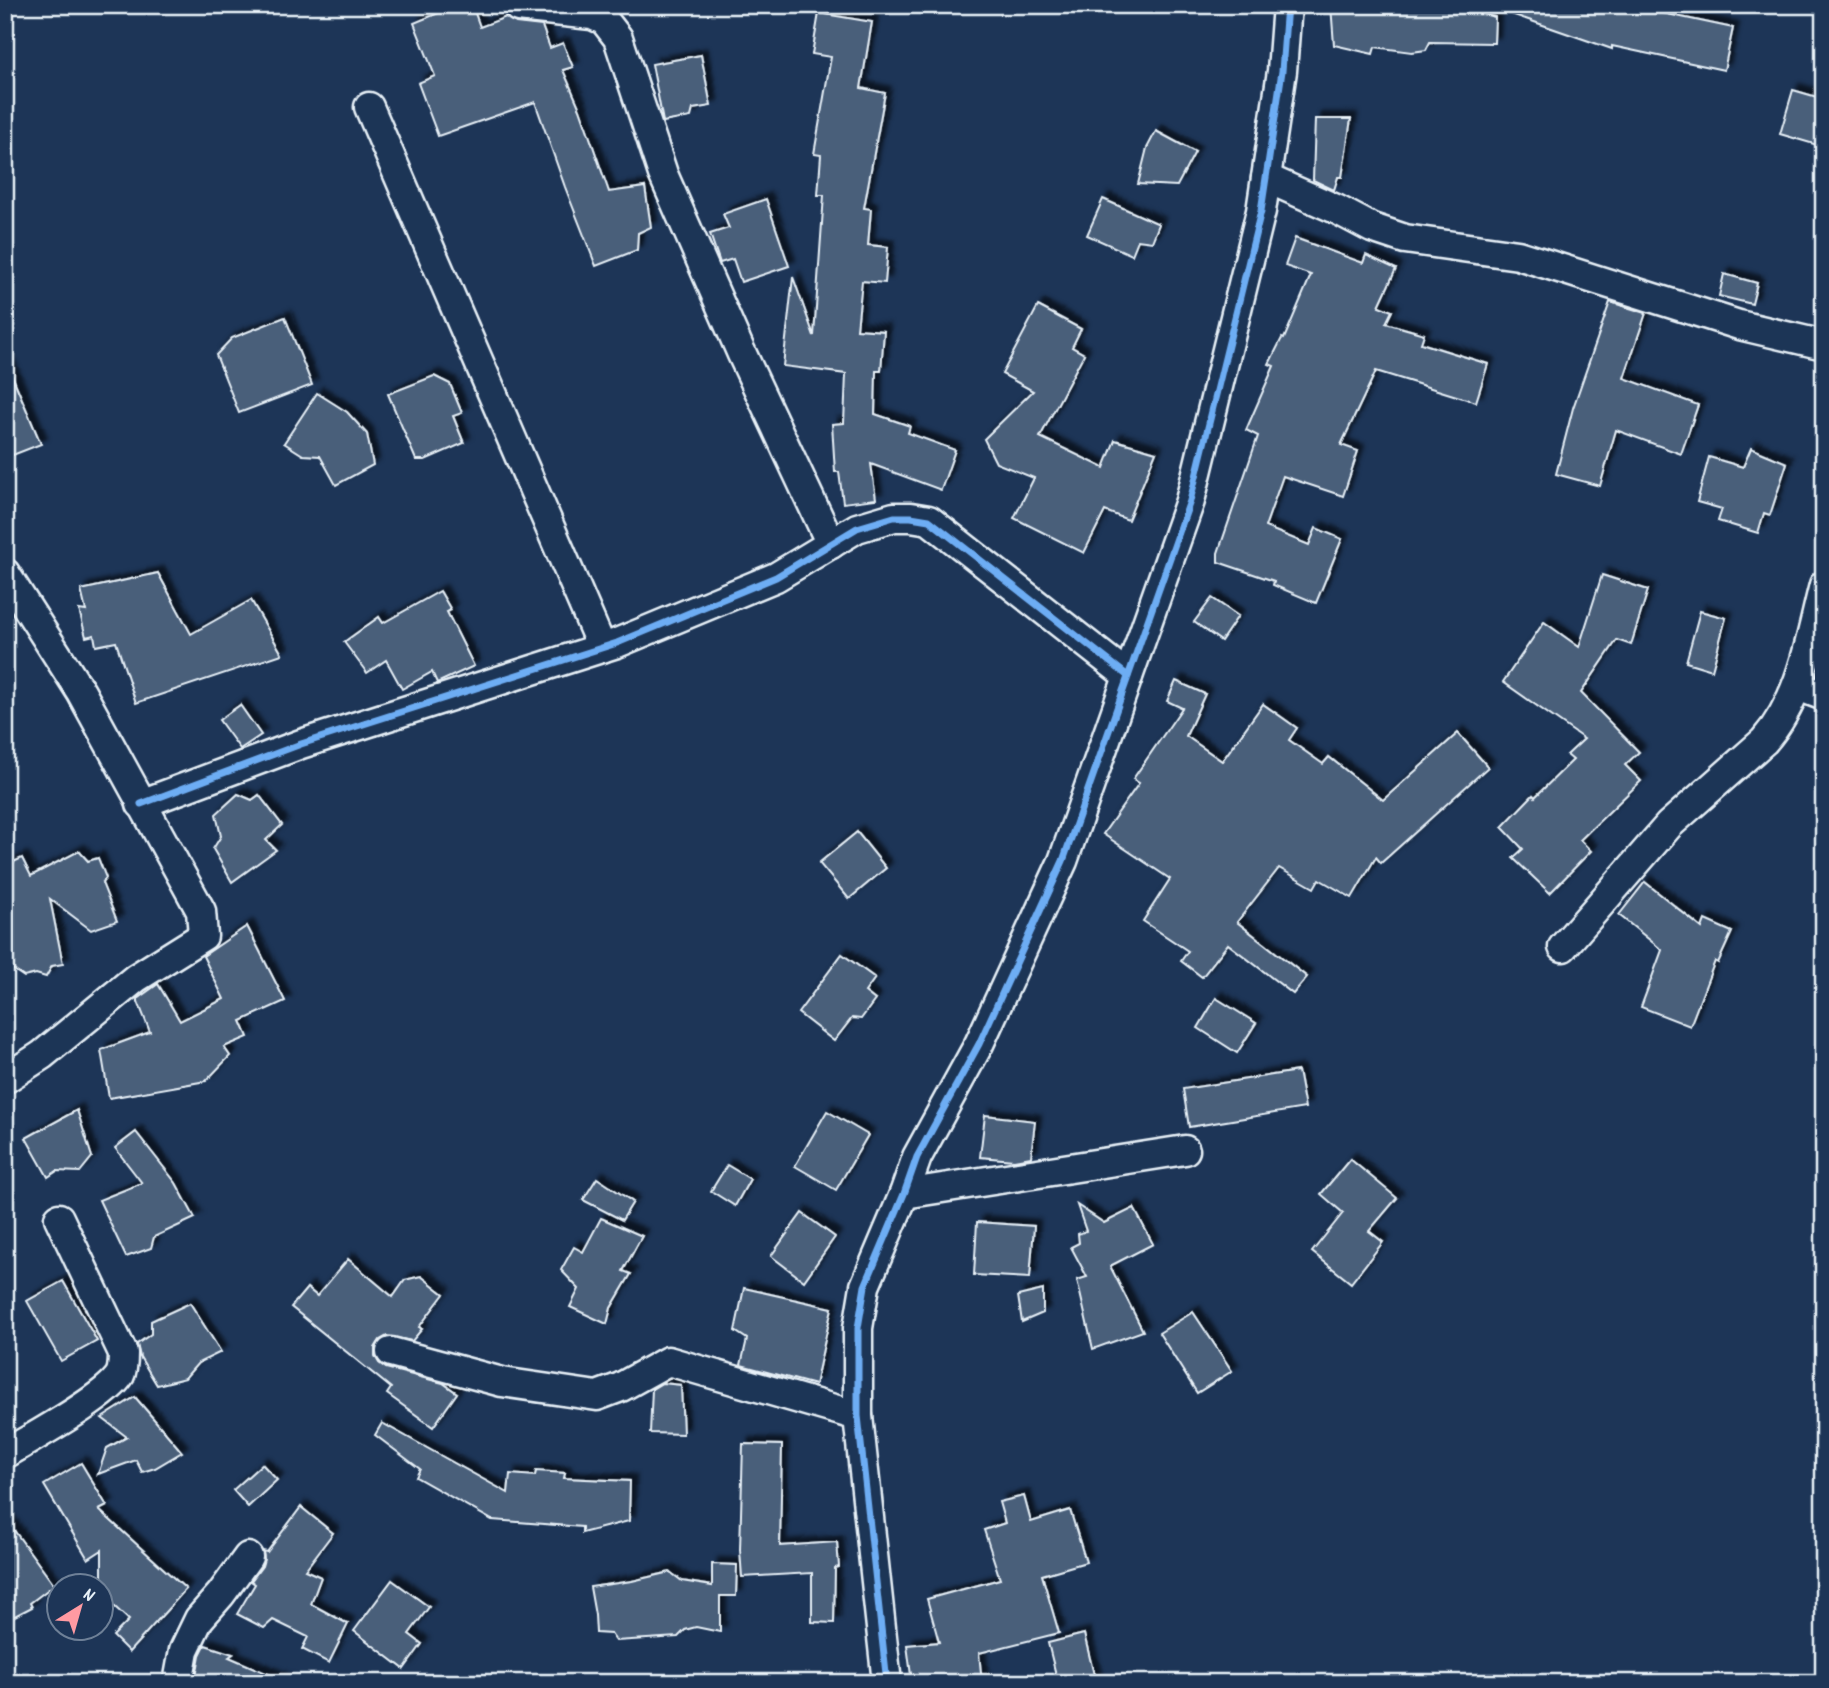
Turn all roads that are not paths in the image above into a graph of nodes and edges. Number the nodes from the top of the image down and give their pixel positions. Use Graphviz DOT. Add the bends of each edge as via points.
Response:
graph roads {
  1 [pos="1287,5"];
  2 [pos="518,7"];
  3 [pos="369,107"];
  4 [pos="1266,178"];
  5 [pos="1824,345"];
  6 [pos="831,544"];
  7 [pos="5,573"];
  8 [pos="1824,585"];
  9 [pos="601,648"];
  10 [pos="1128,676"];
  11 [pos="1811,691"];
  12 [pos="141,804"];
  13 [pos="1563,947"];
  14 [pos="5,1079"];
  15 [pos="1185,1150"];
  16 [pos="904,1194"];
  17 [pos="59,1218"];
  18 [pos="391,1352"];
  19 [pos="858,1416"];
  20 [pos="5,1454"];
  21 [pos="248,1557"];
  22 [pos="177,1683"];
  23 [pos="887,1683"];
  1 -- 4 [label="street"];
  2 -- 6 [label="street" via="592,15 604,20 618,38 663,174"];
  3 -- 9 [label="street"];
  4 -- 5 [label="street" via="1371,228 1405,239 1518,255 1739,325"];
  4 -- 10 [label="street" via="1190,501"];
  6 -- 9 [label="street" via="776,577"];
  6 -- 10 [label="street" via="857,528 894,517 929,520"];
  7 -- 12 [label="street" via="81,692"];
  8 -- 11 [label="street"];
  9 -- 12 [label="street" via="301,744"];
  10 -- 16 [label="street" via="1063,861 979,1044 917,1157"];
  11 -- 13 [label="street" via="1765,741 1669,825"];
  12 -- 14 [label="street" via="201,911 203,936 136,978 42,1055"];
  15 -- 16 [label="street"];
  16 -- 19 [label="street" via="865,1286 858,1328"];
  17 -- 20 [label="street" via="123,1353 120,1374 72,1413"];
  18 -- 19 [label="street" via="502,1382 597,1396 668,1361"];
  19 -- 23 [label="street"];
  21 -- 22 [label="street" via="199,1619 184,1650"];
}
